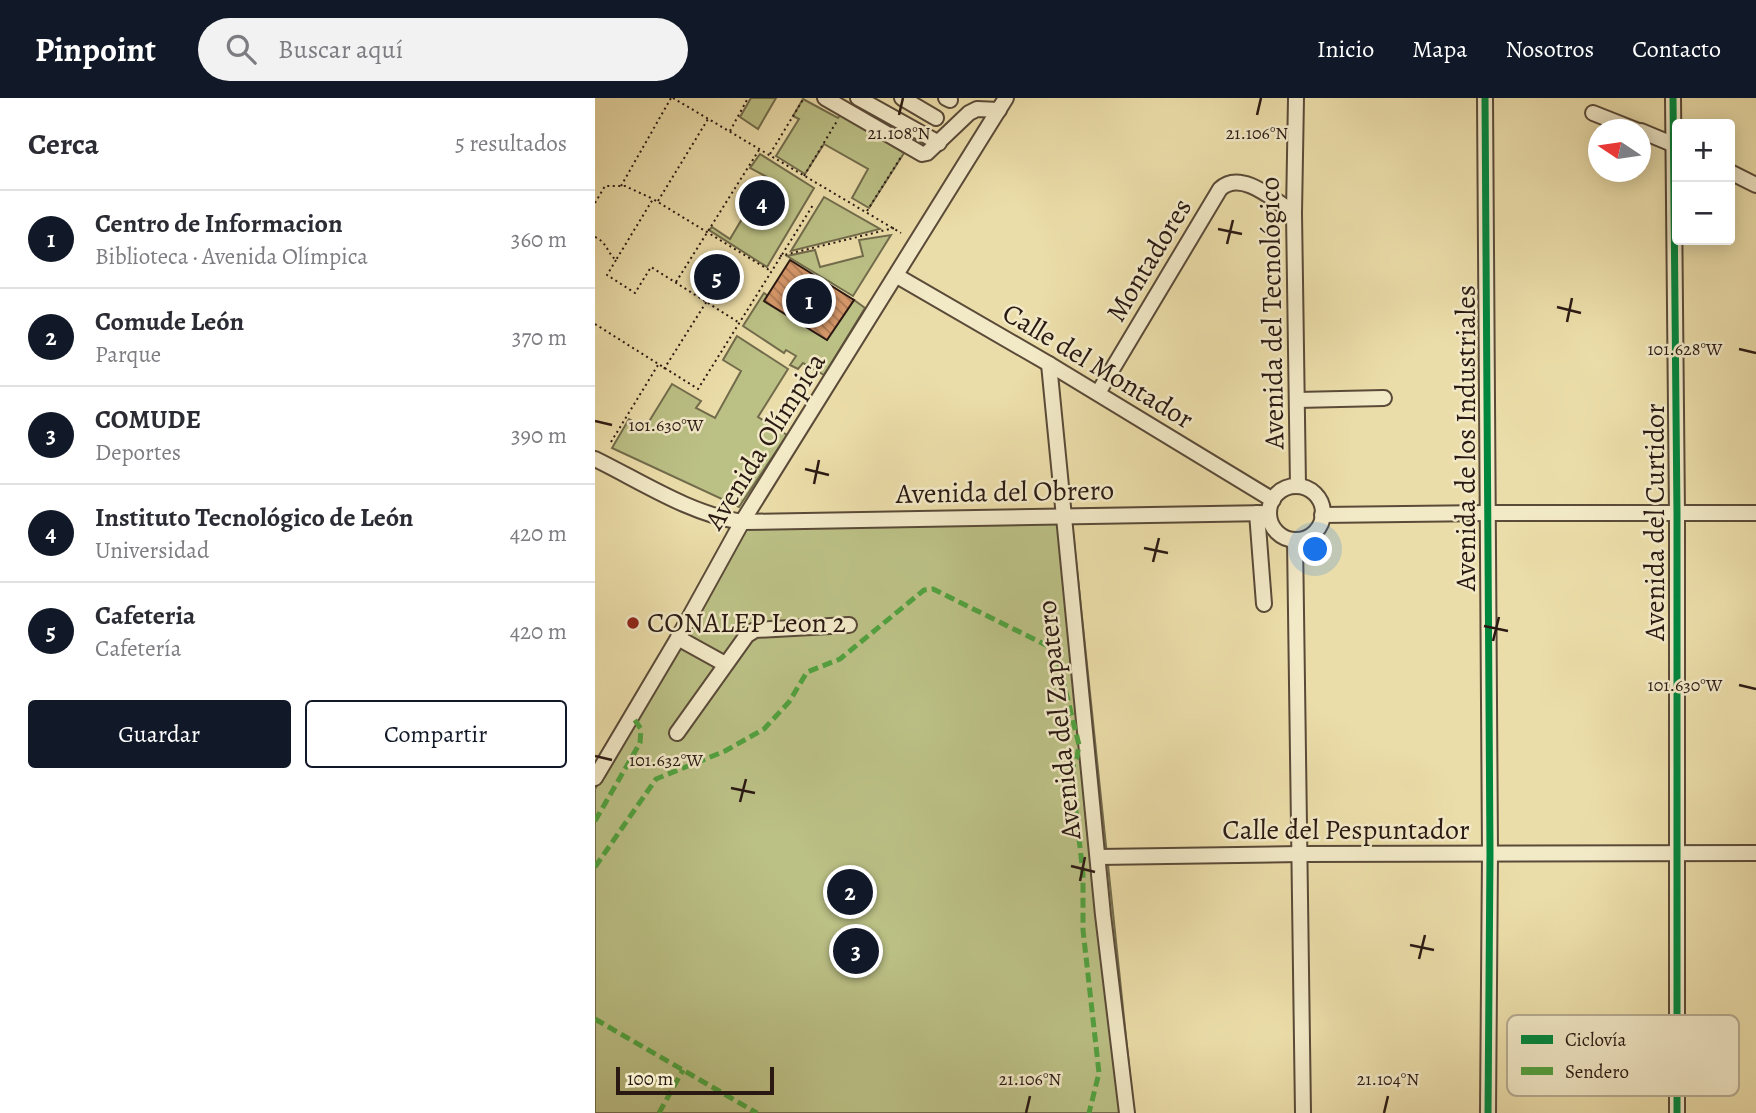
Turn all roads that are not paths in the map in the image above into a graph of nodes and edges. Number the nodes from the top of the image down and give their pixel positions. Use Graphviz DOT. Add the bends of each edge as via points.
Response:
graph roads {
  1 [pos="825,98"];
  2 [pos="858,98"];
  3 [pos="902,98"];
  4 [pos="1296,98"];
  5 [pos="1485,98"];
  6 [pos="1673,98"];
  7 [pos="1002,104"];
  8 [pos="841,107"];
  9 [pos="1593,113"];
  10 [pos="936,118"];
  11 [pos="1608,119"];
  12 [pos="1674,119"];
  13 [pos="1651,135"];
  14 [pos="939,143"];
  15 [pos="1672,144"];
  16 [pos="1735,174"];
  17 [pos="1675,182"];
  18 [pos="1756,185"];
  19 [pos="1294,213"];
  20 [pos="897,276"];
  21 [pos="1049,364"];
  22 [pos="1098,393"];
  23 [pos="1384,398"];
  24 [pos="1297,400"];
  25 [pos="595,459"];
  26 [pos="1298,486"];
  27 [pos="1266,509"];
  28 [pos="1487,513"];
  29 [pos="1756,513"];
  30 [pos="1677,514"];
  31 [pos="1322,515"];
  32 [pos="1064,516"];
  33 [pos="742,522"];
  34 [pos="1295,540"];
  35 [pos="1264,604"];
  36 [pos="849,625"];
  37 [pos="678,638"];
  38 [pos="725,664"];
  39 [pos="677,733"];
  40 [pos="597,769"];
  41 [pos="1490,853"];
  42 [pos="1678,853"];
  43 [pos="1756,853"];
  44 [pos="1301,854"];
  45 [pos="1098,857"];
  46 [pos="1678,1015"];
  47 [pos="1127,1113"];
  48 [pos="1303,1113"];
  49 [pos="1488,1113"];
  1 -- 8 [label="street"];
  2 -- 14 [label="street"];
  3 -- 10 [label="street"];
  4 -- 19 [label="street, Avenida del Tecnológico"];
  5 -- 28 [label="street, Avenida de los Industriales"];
  6 -- 12 [label="street, Avenida del Curtidor"];
  7 -- 14 [label="street" via="969,113"];
  7 -- 20 [label="street, Avenida Olímpica"];
  8 -- 14 [label="street" via="922,154"];
  9 -- 11 [label="street"];
  13 -- 15 [label="street"];
  16 -- 18 [label="street"];
  17 -- 30 [label="street, Avenida del Curtidor"];
  19 -- 22 [label="street, Montadores" via="1240,181 1226,183"];
  19 -- 24 [label="street, Avenida del Tecnológico"];
  20 -- 21 [label="street, Calle del Montador"];
  20 -- 33 [label="street, Avenida Olímpica"];
  21 -- 22 [label="street, Calle del Montador"];
  21 -- 32 [label="street, Avenida del Zapatero"];
  22 -- 27 [label="street, Calle del Montador"];
  23 -- 24 [label="street"];
  24 -- 26 [label="street, Avenida del Tecnológico"];
  25 -- 33 [label="street, Avenida del Obrero" via="710,515"];
  26 -- 27 [label="street, Avenida del Obrero" via="1279,492"];
  26 -- 31 [label="street" via="1319,499"];
  27 -- 32 [label="street, Avenida del Obrero"];
  27 -- 34 [label="street" via="1280,535"];
  27 -- 35 [label="street"];
  28 -- 30 [label="street"];
  28 -- 31 [label="street"];
  28 -- 41 [label="street, Avenida de los Industriales"];
  29 -- 30 [label="street"];
  30 -- 42 [label="street, Avenida del Curtidor"];
  31 -- 34 [label="street" via="1311,536"];
  32 -- 33 [label="street, Avenida del Obrero"];
  32 -- 45 [label="street, Avenida del Zapatero"];
  33 -- 37 [label="street, Avenida Olímpica"];
  34 -- 44 [label="street"];
  36 -- 38 [label="street" via="755,631"];
  37 -- 38 [label="street"];
  37 -- 40 [label="street, Avenida Olímpica"];
  38 -- 39 [label="street"];
  41 -- 42 [label="street, Calle del Pespuntador"];
  41 -- 44 [label="street, Calle del Pespuntador"];
  41 -- 49 [label="street, Avenida de los Industriales"];
  42 -- 43 [label="street, Calle del Pespuntador"];
  42 -- 46 [label="street, Avenida del Curtidor"];
  44 -- 45 [label="street, Calle del Pespuntador"];
  44 -- 48 [label="street"];
  45 -- 47 [label="street, Avenida del Zapatero"];
}
